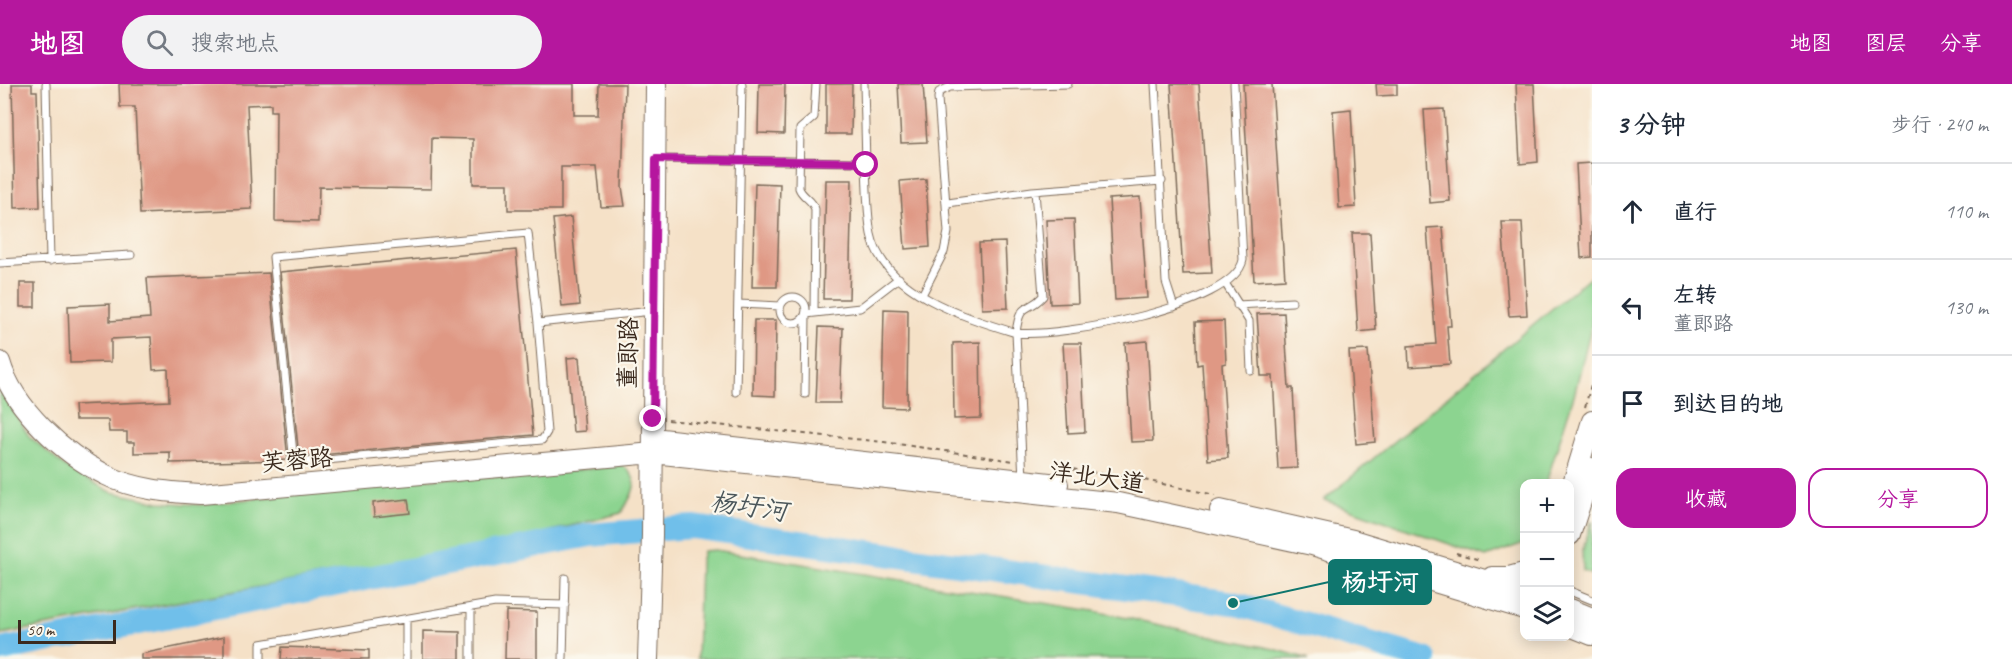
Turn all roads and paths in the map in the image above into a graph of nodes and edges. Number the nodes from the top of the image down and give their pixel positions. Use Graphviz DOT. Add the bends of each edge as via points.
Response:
graph roads {
  1 [pos="46,84"];
  2 [pos="656,84"];
  3 [pos="742,84"];
  4 [pos="816,84"];
  5 [pos="864,84"];
  6 [pos="1068,84"];
  7 [pos="1155,84"];
  8 [pos="1234,84"];
  9 [pos="943,86"];
  10 [pos="656,159"];
  11 [pos="741,160"];
  12 [pos="800,161"];
  13 [pos="866,165"];
  14 [pos="1162,181"];
  15 [pos="1035,191"];
  16 [pos="948,203"];
  17 [pos="131,255"];
  18 [pos="50,261"];
  19 [pos="0,263"];
  20 [pos="899,278"];
  21 [pos="1225,283"];
  22 [pos="922,295"];
  23 [pos="1292,302"];
  24 [pos="738,304"];
  25 [pos="1237,305"];
  26 [pos="780,306"];
  27 [pos="1174,307"];
  28 [pos="654,311"];
  29 [pos="810,313"];
  30 [pos="538,323"];
  31 [pos="1016,333"];
  32 [pos="0,362"];
  33 [pos="1251,371"];
  34 [pos="736,392"];
  35 [pos="805,394"];
  36 [pos="1592,421"];
  37 [pos="653,436"];
  38 [pos="1056,467"];
  39 [pos="1592,468"];
  40 [pos="1023,478"];
  41 [pos="1573,479"];
  42 [pos="1215,495"];
  43 [pos="1570,533"];
  44 [pos="1446,550"];
  45 [pos="1485,570"];
  46 [pos="1520,574"];
  47 [pos="565,579"];
  48 [pos="1520,590"];
  49 [pos="1574,593"];
  50 [pos="1592,600"];
  51 [pos="565,605"];
  52 [pos="471,607"];
  53 [pos="1520,608"];
  54 [pos="1574,611"];
  55 [pos="1592,618"];
  56 [pos="406,619"];
  57 [pos="1574,628"];
  58 [pos="1592,635"];
  59 [pos="261,659"];
  60 [pos="406,659"];
  61 [pos="471,659"];
  62 [pos="563,659"];
  63 [pos="648,659"];
  1 -- 18 [label="lane"];
  2 -- 10 [label="street, 董郎路"];
  3 -- 11 [label="lane"];
  4 -- 12 [label="lane" via="814,117 800,129"];
  5 -- 13 [label="lane"];
  6 -- 9 [label="lane"];
  7 -- 14 [label="lane"];
  8 -- 21 [label="lane" via="1244,260"];
  9 -- 16 [label="lane" via="938,98"];
  10 -- 11 [label="lane"];
  10 -- 28 [label="street, 董郎路"];
  11 -- 12 [label="lane"];
  11 -- 24 [label="lane"];
  12 -- 13 [label="lane"];
  12 -- 29 [label="lane" via="801,193 816,209"];
  13 -- 20 [label="lane" via="871,235 879,256"];
  14 -- 15 [label="lane"];
  14 -- 27 [label="lane" via="1166,282"];
  15 -- 16 [label="lane"];
  15 -- 31 [label="lane" via="1043,296 1024,307 1018,316"];
  16 -- 22 [label="lane" via="944,252"];
  17 -- 18 [label="lane"];
  18 -- 19 [label="lane"];
  20 -- 22 [label="lane"];
  20 -- 29 [label="lane" via="860,308"];
  21 -- 25 [label="lane"];
  21 -- 27 [label="lane"];
  22 -- 31 [label="lane" via="964,317"];
  23 -- 25 [label="lane"];
  24 -- 26 [label="lane"];
  24 -- 34 [label="lane"];
  25 -- 33 [label="lane" via="1249,321"];
  26 -- 29 [label="lane" via="787,298 796,297"];
  26 -- 29 [label="lane" via="781,317 788,323 797,323"];
  27 -- 31 [label="lane" via="1060,332"];
  28 -- 30 [label="lane"];
  28 -- 37 [label="street, 董郎路"];
  29 -- 35 [label="lane"];
  30 -- 30 [label="lane" via="528,233 273,258 294,463 542,440 547,432"];
  31 -- 40 [label="lane"];
  32 -- 37 [label="street, 芙蓉路" via="24,407 59,445 106,476 157,491 201,494"];
  36 -- 41 [label="street"];
  37 -- 40 [label="street, 洋北大道"];
  37 -- 40 [label="path" via="884,442"];
  37 -- 63 [label="street, 董郎路"];
  38 -- 42 [label="path"];
  39 -- 43 [label="street"];
  40 -- 45 [label="street, 洋北大道" via="1175,501"];
  40 -- 53 [label="street, 洋北大道" via="1365,559"];
  44 -- 45 [label="path"];
  45 -- 46 [label="street" via="1509,578"];
  45 -- 48 [label="street, 洋北大道"];
  47 -- 51 [label="lane"];
  49 -- 50 [label="lane"];
  51 -- 52 [label="lane" via="495,603"];
  51 -- 62 [label="lane"];
  52 -- 56 [label="lane"];
  52 -- 61 [label="lane"];
  54 -- 55 [label="street"];
  56 -- 59 [label="lane" via="261,644"];
  56 -- 60 [label="lane"];
  57 -- 58 [label="street"];
}
